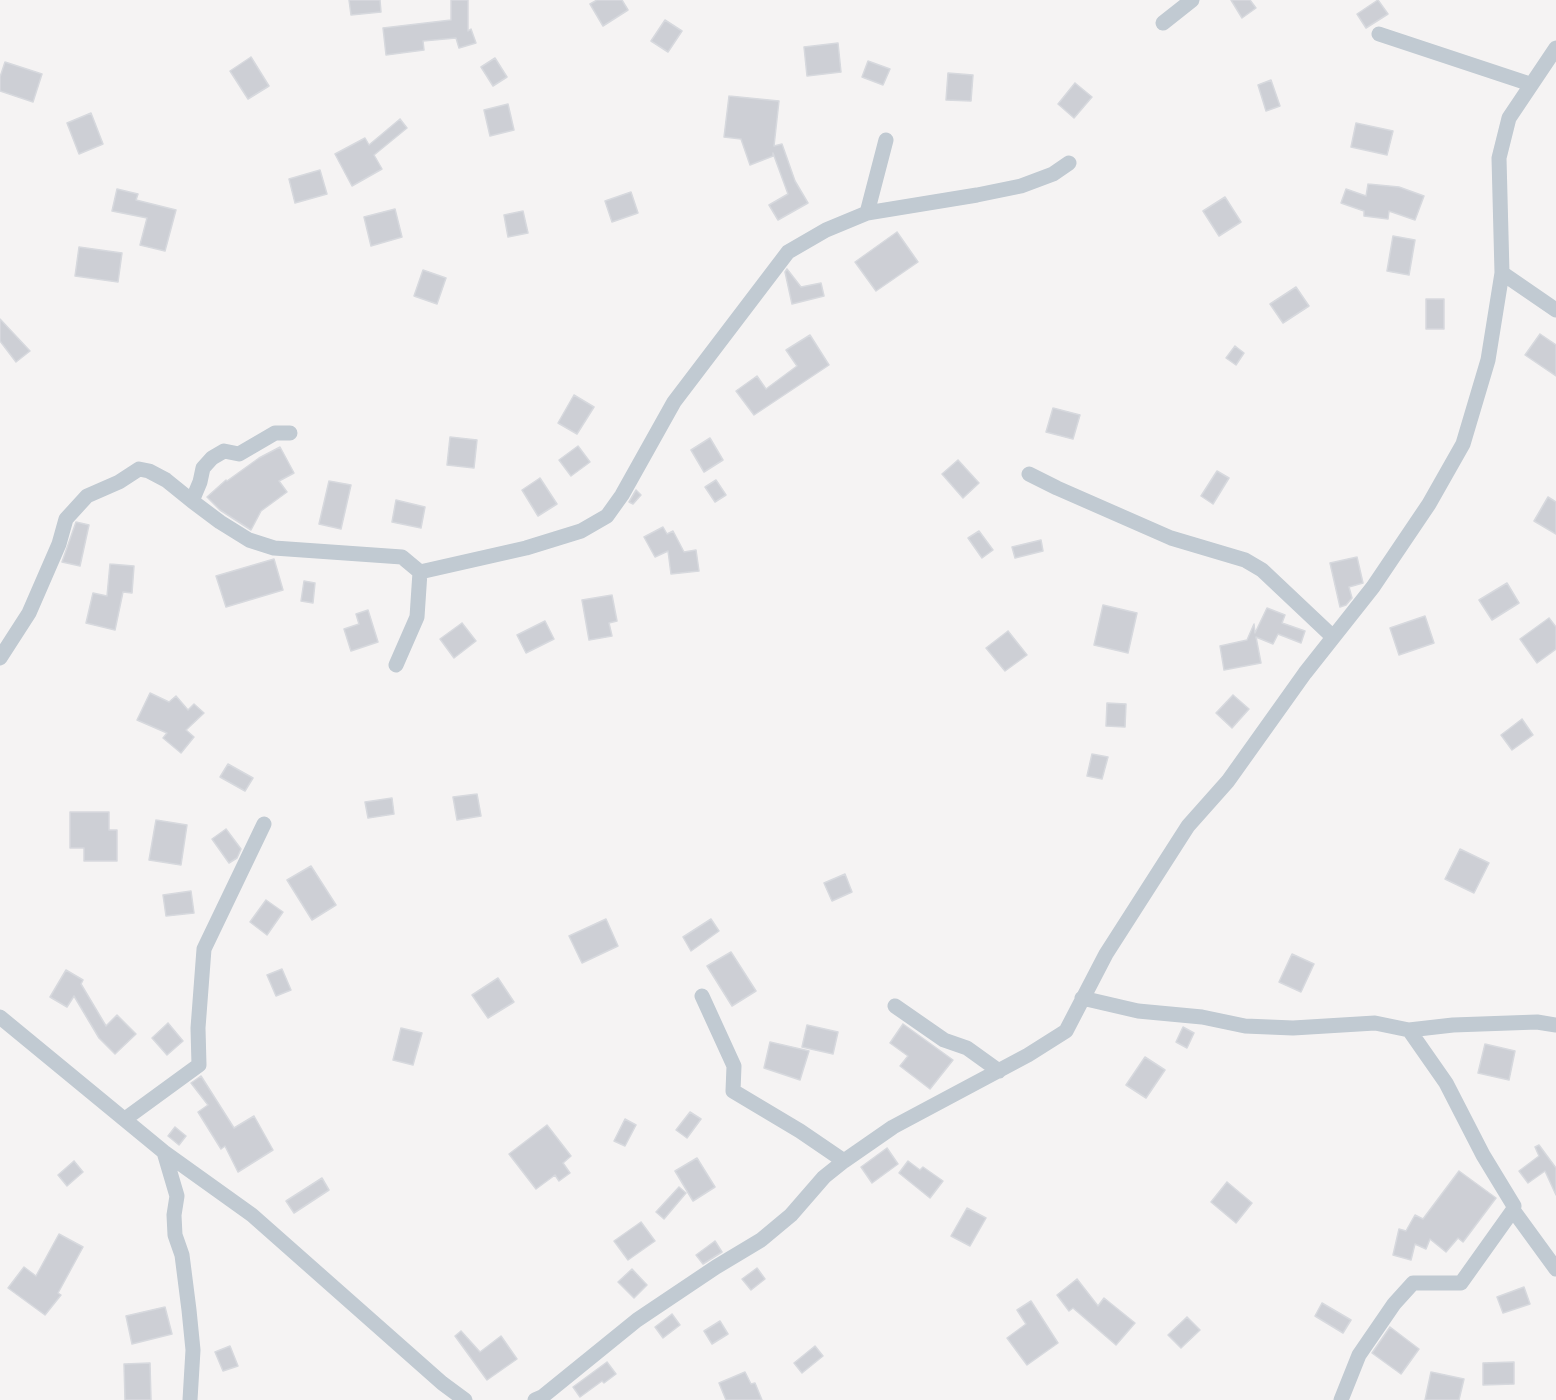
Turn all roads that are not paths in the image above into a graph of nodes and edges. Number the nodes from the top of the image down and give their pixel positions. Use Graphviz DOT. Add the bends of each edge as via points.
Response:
graph roads {
  1 [pos="1192,0"];
  2 [pos="1163,22"];
  3 [pos="1379,34"];
  4 [pos="1556,48"];
  5 [pos="1530,84"];
  6 [pos="886,140"];
  7 [pos="1069,163"];
  8 [pos="867,213"];
  9 [pos="1502,273"];
  10 [pos="1556,310"];
  11 [pos="290,433"];
  12 [pos="1029,474"];
  13 [pos="192,501"];
  14 [pos="420,572"];
  15 [pos="1334,637"];
  16 [pos="0,658"];
  17 [pos="396,665"];
  18 [pos="264,824"];
  19 [pos="702,996"];
  20 [pos="1082,998"];
  21 [pos="895,1006"];
  22 [pos="0,1017"];
  23 [pos="1556,1024"];
  24 [pos="1409,1029"];
  25 [pos="999,1071"];
  26 [pos="125,1119"];
  27 [pos="164,1152"];
  28 [pos="844,1161"];
  29 [pos="1513,1210"];
  30 [pos="1556,1269"];
  31 [pos="190,1400"];
  32 [pos="465,1400"];
  33 [pos="535,1400"];
  34 [pos="1341,1400"];
  1 -- 2 [label="street"];
  3 -- 5 [label="street"];
  4 -- 5 [label="street"];
  5 -- 9 [label="street" via="1509,118 1499,158"];
  6 -- 8 [label="street"];
  7 -- 8 [label="street" via="1053,174 1021,186"];
  8 -- 14 [label="street" via="788,252 674,402 606,516 581,531 526,548"];
  9 -- 10 [label="street"];
  9 -- 15 [label="street" via="1488,360 1463,444 1429,504"];
  11 -- 13 [label="street" via="275,433 239,454 224,451 212,458 203,468"];
  12 -- 15 [label="street" via="1171,538 1245,560 1262,570"];
  13 -- 14 [label="street" via="249,540 274,548 402,558"];
  13 -- 16 [label="street" via="166,480 139,469 87,496 66,519 29,613"];
  14 -- 17 [label="street" via="417,617"];
  15 -- 20 [label="street" via="1228,780 1188,826"];
  18 -- 26 [label="street" via="204,949 199,1065"];
  19 -- 28 [label="street" via="734,1066 733,1091"];
  20 -- 24 [label="street" via="1138,1011 1245,1026 1293,1028 1375,1023"];
  20 -- 25 [label="street" via="1066,1030"];
  21 -- 25 [label="street"];
  22 -- 26 [label="street"];
  23 -- 24 [label="street"];
  24 -- 29 [label="street" via="1446,1083"];
  25 -- 28 [label="street" via="893,1127"];
  26 -- 27 [label="street"];
  27 -- 31 [label="street" via="177,1196 175,1235 182,1255 189,1310 193,1350"];
  27 -- 32 [label="street" via="252,1215"];
  28 -- 33 [label="street" via="761,1240 637,1320"];
  29 -- 30 [label="street"];
  29 -- 34 [label="street" via="1461,1283 1413,1284 1394,1304 1359,1355"];
}
